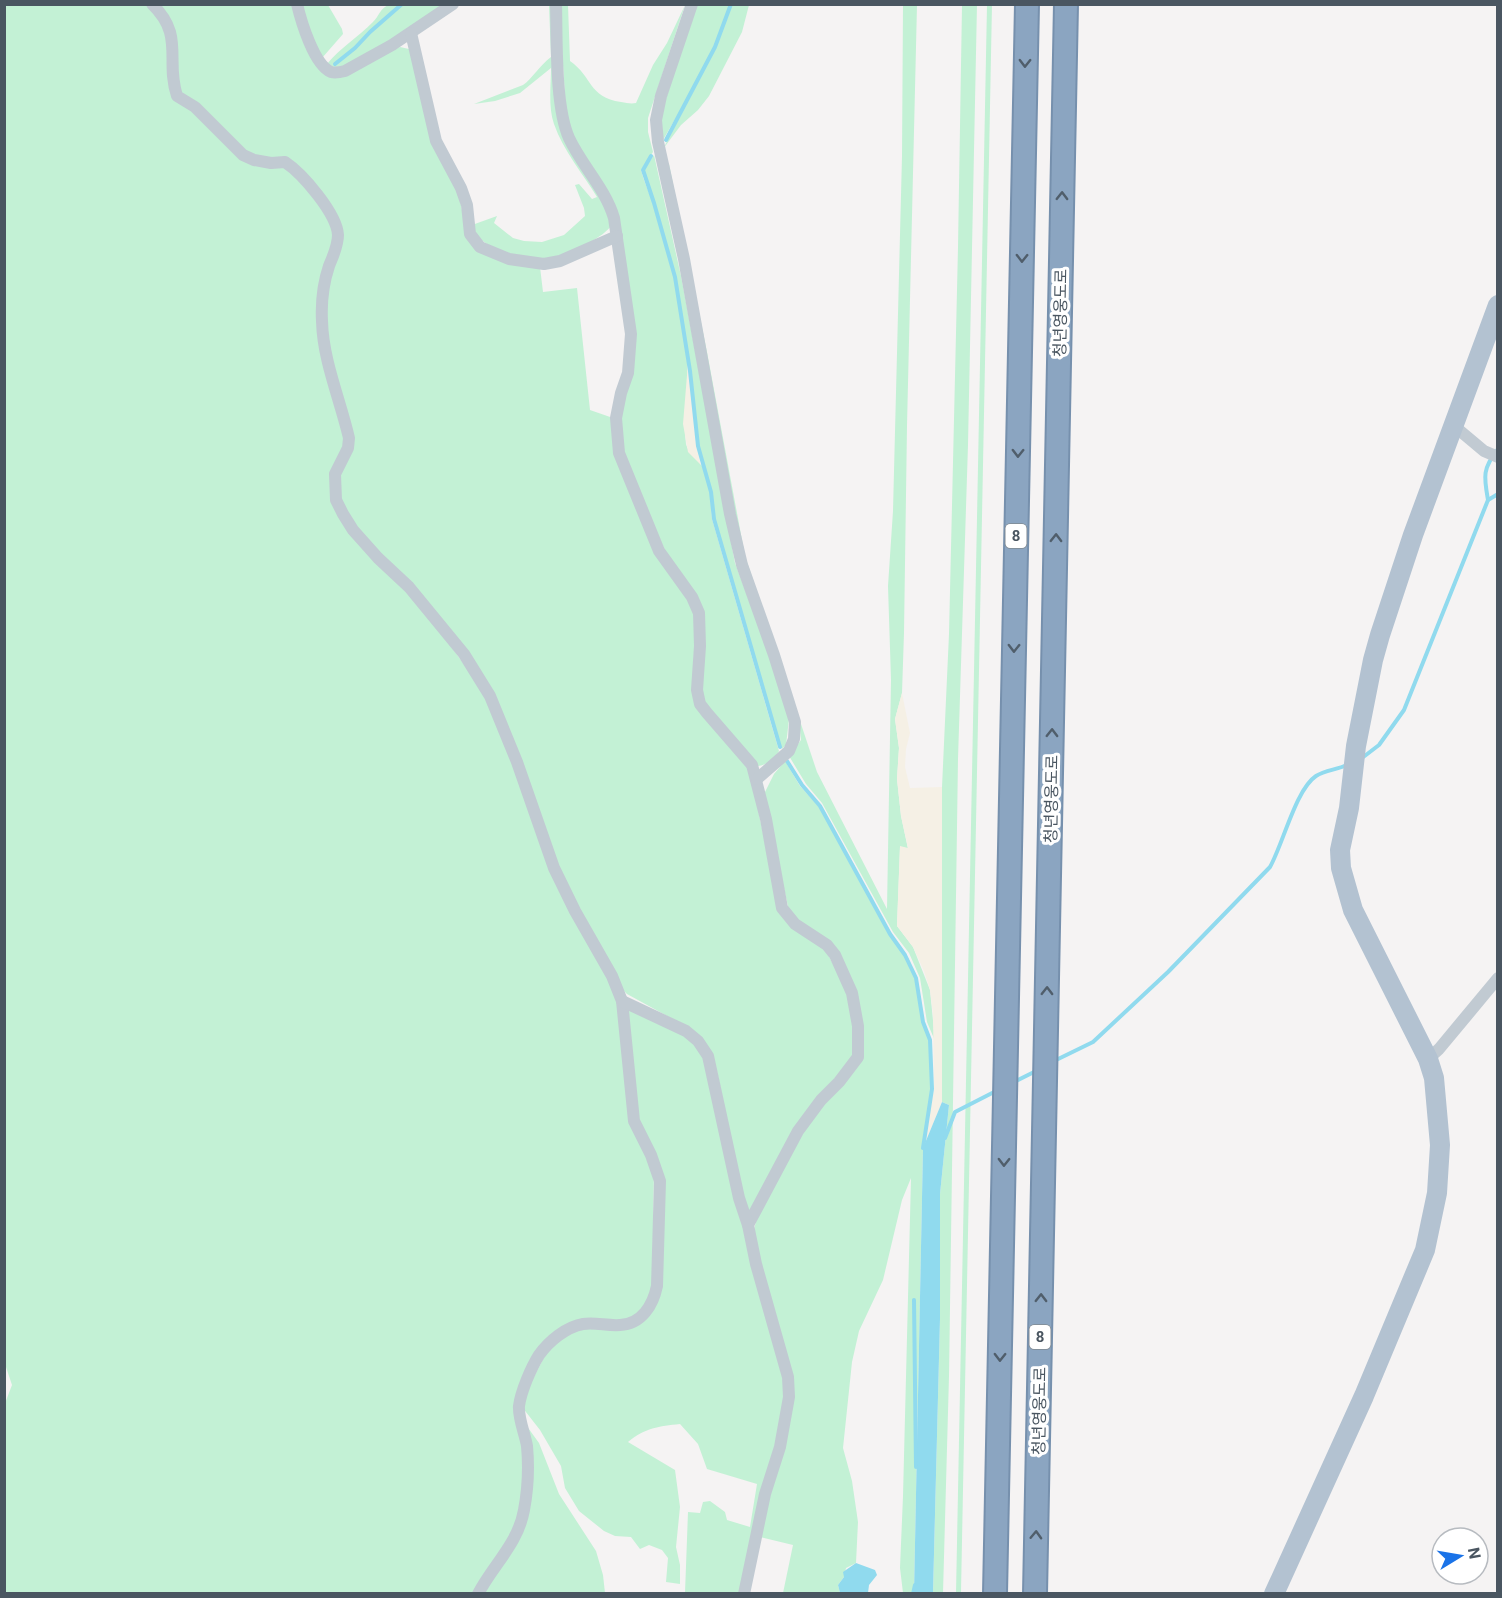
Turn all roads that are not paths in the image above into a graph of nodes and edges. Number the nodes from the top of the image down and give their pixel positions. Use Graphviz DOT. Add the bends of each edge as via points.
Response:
graph roads {
  1 [pos="152,4"];
  2 [pos="297,4"];
  3 [pos="453,4"];
  4 [pos="556,4"];
  5 [pos="692,4"];
  6 [pos="1027,4"];
  7 [pos="1066,4"];
  8 [pos="411,33"];
  9 [pos="617,236"];
  10 [pos="1497,305"];
  11 [pos="1453,425"];
  12 [pos="1497,457"];
  13 [pos="757,779"];
  14 [pos="1497,978"];
  15 [pos="622,1001"];
  16 [pos="1428,1059"];
  17 [pos="748,1225"];
  18 [pos="478,1593"];
  19 [pos="744,1593"];
  20 [pos="995,1593"];
  21 [pos="1035,1593"];
  22 [pos="1274,1593"];
  1 -- 15 [label="street" via="170,27 177,96 195,107 243,155 271,163 285,162 295,169 336,224 338,236 325,284 322,321 349,438 335,474 336,500 352,530 409,587 464,654 490,696 554,868"];
  2 -- 8 [label="street" via="312,48 330,71 345,71"];
  3 -- 8 [label="street"];
  4 -- 9 [label="street" via="565,127 609,202"];
  5 -- 13 [label="street" via="656,120 732,524 795,722 789,751"];
  6 -- 20 [label="highway, 8, one-way"];
  21 -- 7 [label="highway, 청년영웅도로 / 8, one-way"];
  8 -- 9 [label="street" via="436,141 461,188 468,205 470,234 480,247 509,259 544,264"];
  9 -- 13 [label="street" via="631,334 628,373 616,418 619,453 659,551 699,613 700,704 752,765"];
  10 -- 11 [label="main road"];
  11 -- 12 [label="street"];
  11 -- 16 [label="main road" via="1372,660 1340,850 1353,910"];
  13 -- 17 [label="street" via="782,908 795,924 827,945 835,955 852,993 858,1057 798,1131"];
  14 -- 16 [label="street"];
  15 -- 17 [label="street" via="686,1031 708,1056"];
  15 -- 18 [label="street" via="634,1121 660,1181 654,1299 649,1310 632,1322 574,1327 548,1344 538,1356 519,1407 527,1446 524,1513 509,1549"];
  16 -- 22 [label="main road" via="1434,1078 1440,1145 1437,1193 1425,1250"];
  17 -- 19 [label="street" via="788,1377 789,1397"];
}
